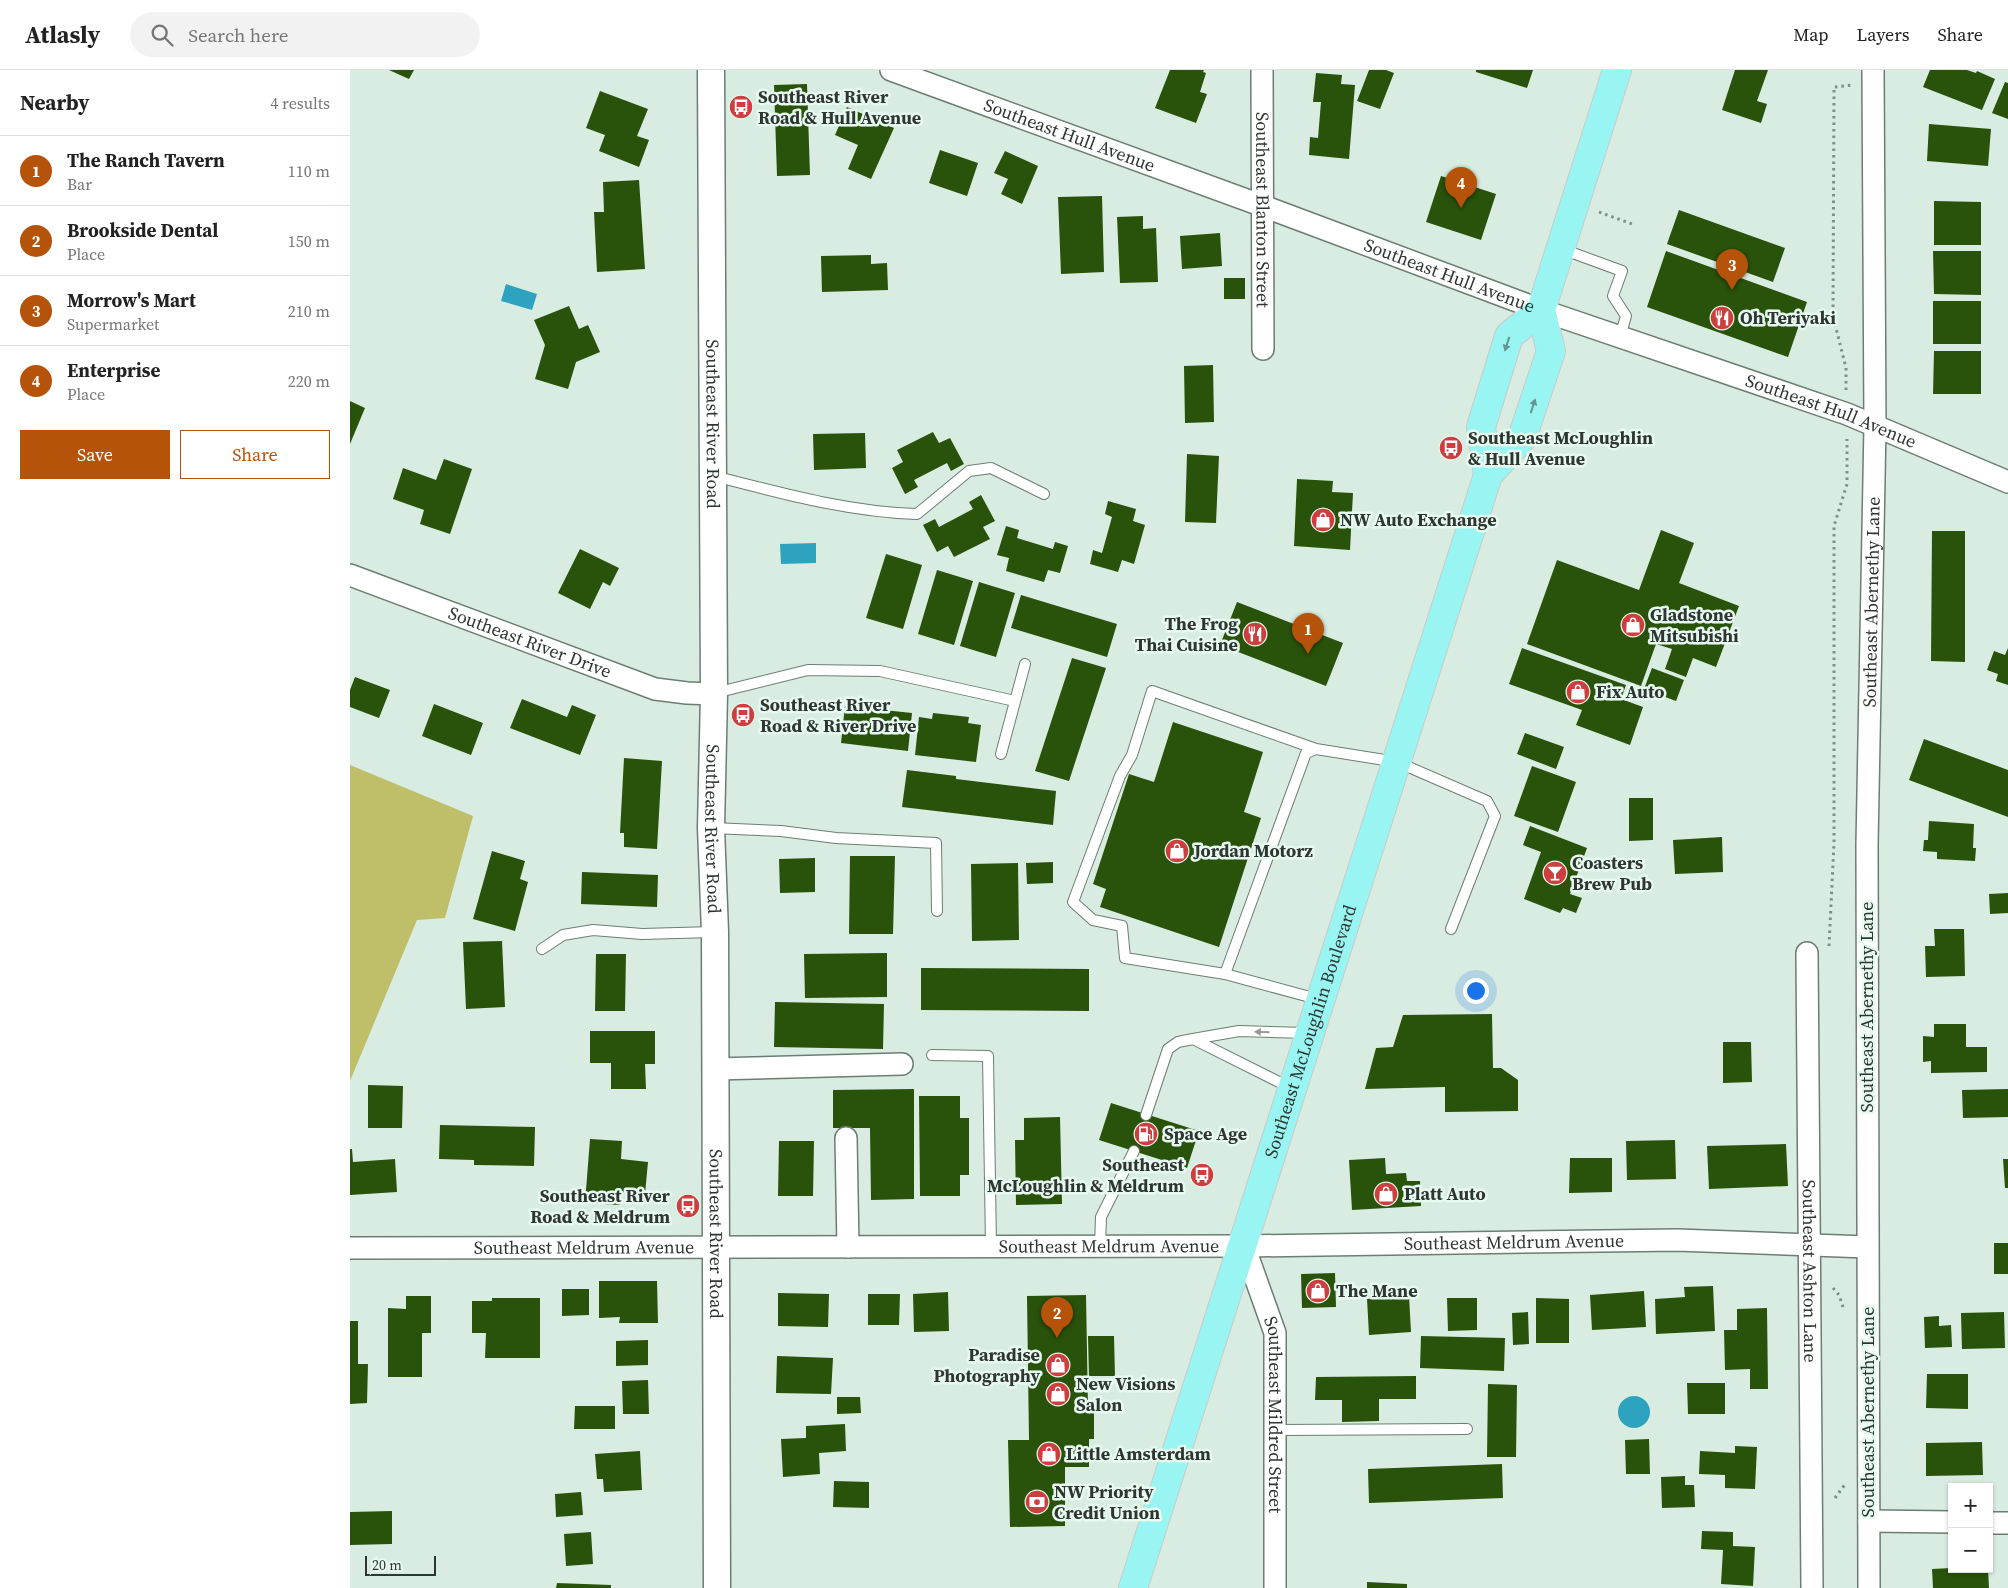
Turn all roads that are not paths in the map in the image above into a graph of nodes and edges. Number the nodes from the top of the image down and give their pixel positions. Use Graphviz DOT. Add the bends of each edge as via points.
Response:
graph roads {
  1 [pos="711,70"];
  2 [pos="891,70"];
  3 [pos="1262,70"];
  4 [pos="1617,70"];
  5 [pos="1873,77"];
  6 [pos="1263,206"];
  7 [pos="1560,248"];
  8 [pos="1541,310"];
  9 [pos="1620,337"];
  10 [pos="1263,349"];
  11 [pos="1875,426"];
  12 [pos="1488,475"];
  13 [pos="713,476"];
  14 [pos="2008,482"];
  15 [pos="1044,494"];
  16 [pos="350,575"];
  17 [pos="1024,664"];
  18 [pos="714,694"];
  19 [pos="1014,701"];
  20 [pos="1316,749"];
  21 [pos="1001,754"];
  22 [pos="1397,762"];
  23 [pos="711,828"];
  24 [pos="938,911"];
  25 [pos="1451,928"];
  26 [pos="715,932"];
  27 [pos="542,949"];
  28 [pos="1807,953"];
  29 [pos="1225,974"];
  30 [pos="1322,1000"];
  31 [pos="1311,1033"];
  32 [pos="1192,1039"];
  33 [pos="932,1055"];
  34 [pos="902,1064"];
  35 [pos="716,1069"];
  36 [pos="1293,1090"];
  37 [pos="1146,1115"];
  38 [pos="846,1138"];
  39 [pos="1134,1151"];
  40 [pos="1809,1244"];
  41 [pos="991,1246"];
  42 [pos="1100,1246"];
  43 [pos="1244,1246"];
  44 [pos="716,1247"];
  45 [pos="848,1247"];
  46 [pos="1867,1247"];
  47 [pos="350,1248"];
  48 [pos="1468,1428"];
  49 [pos="1275,1430"];
  50 [pos="1869,1521"];
  51 [pos="1948,1522"];
  52 [pos="1993,1522"];
  53 [pos="2008,1523"];
  54 [pos="717,1588"];
  55 [pos="1133,1588"];
  56 [pos="1275,1588"];
  57 [pos="1812,1588"];
  58 [pos="1869,1588"];
  1 -- 13 [label="street, Southeast River Road"];
  2 -- 6 [label="street, Southeast Hull Avenue"];
  3 -- 6 [label="street, Southeast Blanton Street"];
  4 -- 7 [label="main road"];
  5 -- 11 [label="street, Southeast Abernethy Lane"];
  6 -- 8 [label="street, Southeast Hull Avenue"];
  6 -- 10 [label="street, Southeast Blanton Street"];
  7 -- 8 [label="main road"];
  7 -- 9 [label="lane" via="1622,271 1613,296 1626,316"];
  8 -- 9 [label="street, Southeast Hull Avenue"];
  12 -- 8 [label="main road, Southeast McLoughlin Boulevard, one-way" via="1522,438 1551,351"];
  8 -- 12 [label="main road, Southeast McLoughlin Boulevard, one-way" via="1510,336 1480,427"];
  9 -- 11 [label="street, Southeast Hull Avenue"];
  11 -- 14 [label="street, Southeast Hull Avenue"];
  11 -- 46 [label="street, Southeast Abernethy Lane" via="1867,845"];
  12 -- 22 [label="main road, Southeast McLoughlin Boulevard"];
  13 -- 15 [label="lane" via="795,496 898,513 917,514 969,471 991,468"];
  13 -- 18 [label="street, Southeast River Road"];
  16 -- 18 [label="street, Southeast River Drive" via="654,689"];
  17 -- 19 [label="lane"];
  18 -- 19 [label="lane" via="808,670 880,671"];
  18 -- 23 [label="street, Southeast River Road"];
  19 -- 21 [label="lane"];
  20 -- 22 [label="lane"];
  20 -- 29 [label="lane" via="1306,753"];
  20 -- 29 [label="lane" via="1152,691 1132,755 1120,776 1073,902 1093,920 1122,926 1125,958"];
  22 -- 25 [label="lane" via="1487,801 1496,816"];
  22 -- 30 [label="main road, Southeast McLoughlin Boulevard"];
  23 -- 24 [label="lane" via="936,843"];
  23 -- 26 [label="street, Southeast River Road"];
  26 -- 27 [label="lane" via="642,934 593,930 563,935"];
  26 -- 35 [label="street, Southeast River Road"];
  28 -- 40 [label="street, Southeast Ashton Lane"];
  29 -- 30 [label="lane"];
  30 -- 31 [label="main road, Southeast McLoughlin Boulevard"];
  31 -- 32 [label="lane, one-way" via="1239,1031"];
  31 -- 36 [label="main road, Southeast McLoughlin Boulevard"];
  32 -- 36 [label="lane"];
  32 -- 37 [label="lane" via="1178,1042 1168,1049"];
  33 -- 41 [label="lane" via="988,1056"];
  34 -- 35 [label="street"];
  35 -- 44 [label="street, Southeast River Road"];
  36 -- 43 [label="main road, Southeast McLoughlin Boulevard"];
  38 -- 45 [label="street"];
  39 -- 42 [label="lane" via="1101,1217"];
  40 -- 43 [label="street, Southeast Meldrum Avenue" via="1668,1240"];
  40 -- 46 [label="street, Southeast Meldrum Avenue"];
  40 -- 57 [label="street, Southeast Ashton Lane"];
  41 -- 42 [label="street, Southeast Meldrum Avenue"];
  41 -- 45 [label="street, Southeast Meldrum Avenue"];
  42 -- 43 [label="street, Southeast Meldrum Avenue"];
  43 -- 49 [label="street, Southeast Mildred Street" via="1275,1333"];
  43 -- 55 [label="main road, Southeast McLoughlin Boulevard"];
  44 -- 45 [label="street, Southeast Meldrum Avenue"];
  44 -- 47 [label="street, Southeast Meldrum Avenue"];
  44 -- 54 [label="street, Southeast River Road"];
  46 -- 50 [label="street, Southeast Abernethy Lane"];
  48 -- 49 [label="lane"];
  49 -- 56 [label="street, Southeast Mildred Street"];
  50 -- 51 [label="street"];
  50 -- 58 [label="street, Southeast Abernethy Lane"];
  52 -- 53 [label="street"];
}
